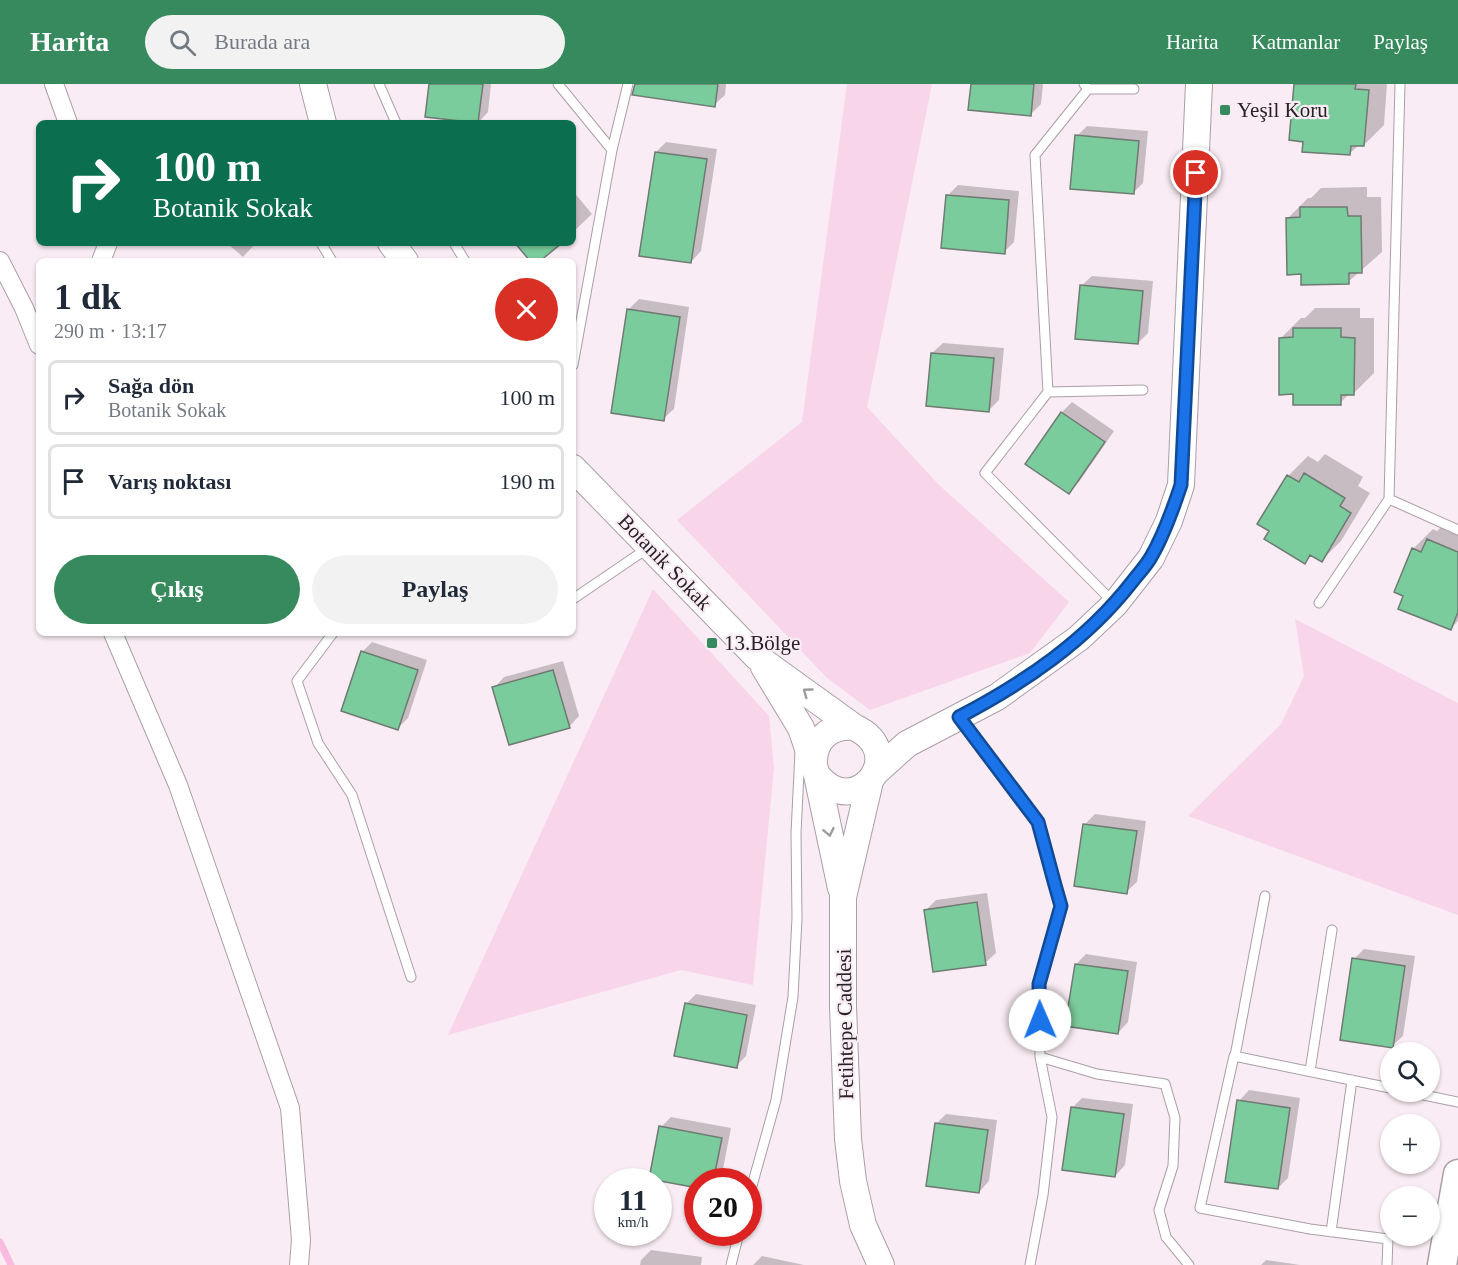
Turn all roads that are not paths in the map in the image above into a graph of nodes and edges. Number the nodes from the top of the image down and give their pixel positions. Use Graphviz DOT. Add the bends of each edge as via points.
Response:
graph roads {
  1 [pos="54,84"];
  2 [pos="314,84"];
  3 [pos="380,84"];
  4 [pos="558,84"];
  5 [pos="628,84"];
  6 [pos="1199,84"];
  7 [pos="1400,84"];
  8 [pos="1086,86"];
  9 [pos="1134,89"];
  10 [pos="67,120"];
  11 [pos="322,120"];
  12 [pos="395,120"];
  13 [pos="612,150"];
  14 [pos="393,246"];
  15 [pos="403,258"];
  16 [pos="0,261"];
  17 [pos="32,304"];
  18 [pos="36,327"];
  19 [pos="576,348"];
  20 [pos="1143,390"];
  21 [pos="1048,392"];
  22 [pos="576,471"];
  23 [pos="1389,499"];
  24 [pos="1458,530"];
  25 [pos="650,547"];
  26 [pos="576,597"];
  27 [pos="1319,603"];
  28 [pos="1115,604"];
  29 [pos="114,636"];
  30 [pos="331,636"];
  31 [pos="757,657"];
  32 [pos="959,717"];
  33 [pos="801,728"];
  34 [pos="859,729"];
  35 [pos="816,770"];
  36 [pos="873,776"];
  37 [pos="1265,896"];
  38 [pos="843,897"];
  39 [pos="1332,930"];
  40 [pos="411,977"];
  41 [pos="1235,1056"];
  42 [pos="1040,1057"];
  43 [pos="1310,1071"];
  44 [pos="1352,1080"];
  45 [pos="1380,1086"];
  46 [pos="1440,1098"];
  47 [pos="1458,1102"];
  48 [pos="757,1168"];
  49 [pos="1458,1174"];
  50 [pos="1331,1232"];
  51 [pos="736,1246"];
  52 [pos="299,1265"];
  53 [pos="731,1265"];
  54 [pos="881,1265"];
  55 [pos="1030,1265"];
  56 [pos="1189,1265"];
  57 [pos="1387,1265"];
  58 [pos="1442,1265"];
  1 -- 10 [label="street"];
  2 -- 11 [label="main road"];
  3 -- 12 [label="lane"];
  4 -- 13 [label="lane"];
  5 -- 13 [label="lane"];
  6 -- 28 [label="main road" via="1181,485 1151,558"];
  7 -- 23 [label="lane"];
  8 -- 9 [label="lane"];
  8 -- 21 [label="lane" via="1035,155"];
  13 -- 19 [label="lane"];
  14 -- 15 [label="main road"];
  16 -- 17 [label="street"];
  17 -- 18 [label="street"];
  20 -- 21 [label="lane"];
  21 -- 28 [label="lane" via="985,473"];
  22 -- 25 [label="main road, Botanik Sokak"];
  23 -- 24 [label="lane"];
  23 -- 27 [label="lane"];
  25 -- 26 [label="lane"];
  25 -- 31 [label="main road, Botanik Sokak"];
  28 -- 32 [label="main road" via="1039,669"];
  29 -- 52 [label="street" via="177,785 290,1108 301,1240"];
  30 -- 40 [label="lane" via="297,681 318,743 351,795"];
  31 -- 33 [label="main road"];
  34 -- 31 [label="main road, one-way"];
  32 -- 34 [label="main road" via="903,731"];
  32 -- 36 [label="main road" via="907,744"];
  32 -- 42 [label="lane" via="1038,822 1061,906 1039,984"];
  33 -- 35 [label="main road"];
  33 -- 48 [label="lane" via="793,997 776,1100"];
  34 -- 35 [label="main road" via="843,726 823,735 813,754"];
  34 -- 36 [label="main road" via="873,739 878,749 879,761"];
  35 -- 36 [label="main road" via="824,783 842,791 862,788"];
  35 -- 38 [label="main road, one-way"];
  36 -- 38 [label="main road, Fetihtepe Caddesi"];
  37 -- 41 [label="lane"];
  38 -- 54 [label="main road, Fetihtepe Caddesi" via="848,1139 863,1225"];
  39 -- 43 [label="lane"];
  41 -- 43 [label="lane"];
  41 -- 50 [label="lane" via="1200,1208"];
  42 -- 55 [label="lane" via="1052,1117"];
  42 -- 56 [label="lane" via="1097,1074 1165,1083 1175,1127 1173,1166 1159,1210 1166,1237"];
  43 -- 44 [label="lane"];
  44 -- 45 [label="lane"];
  44 -- 50 [label="lane"];
  46 -- 47 [label="lane"];
  49 -- 58 [label="main road"];
  50 -- 57 [label="lane" via="1388,1239"];
  51 -- 53 [label="lane"];
}
